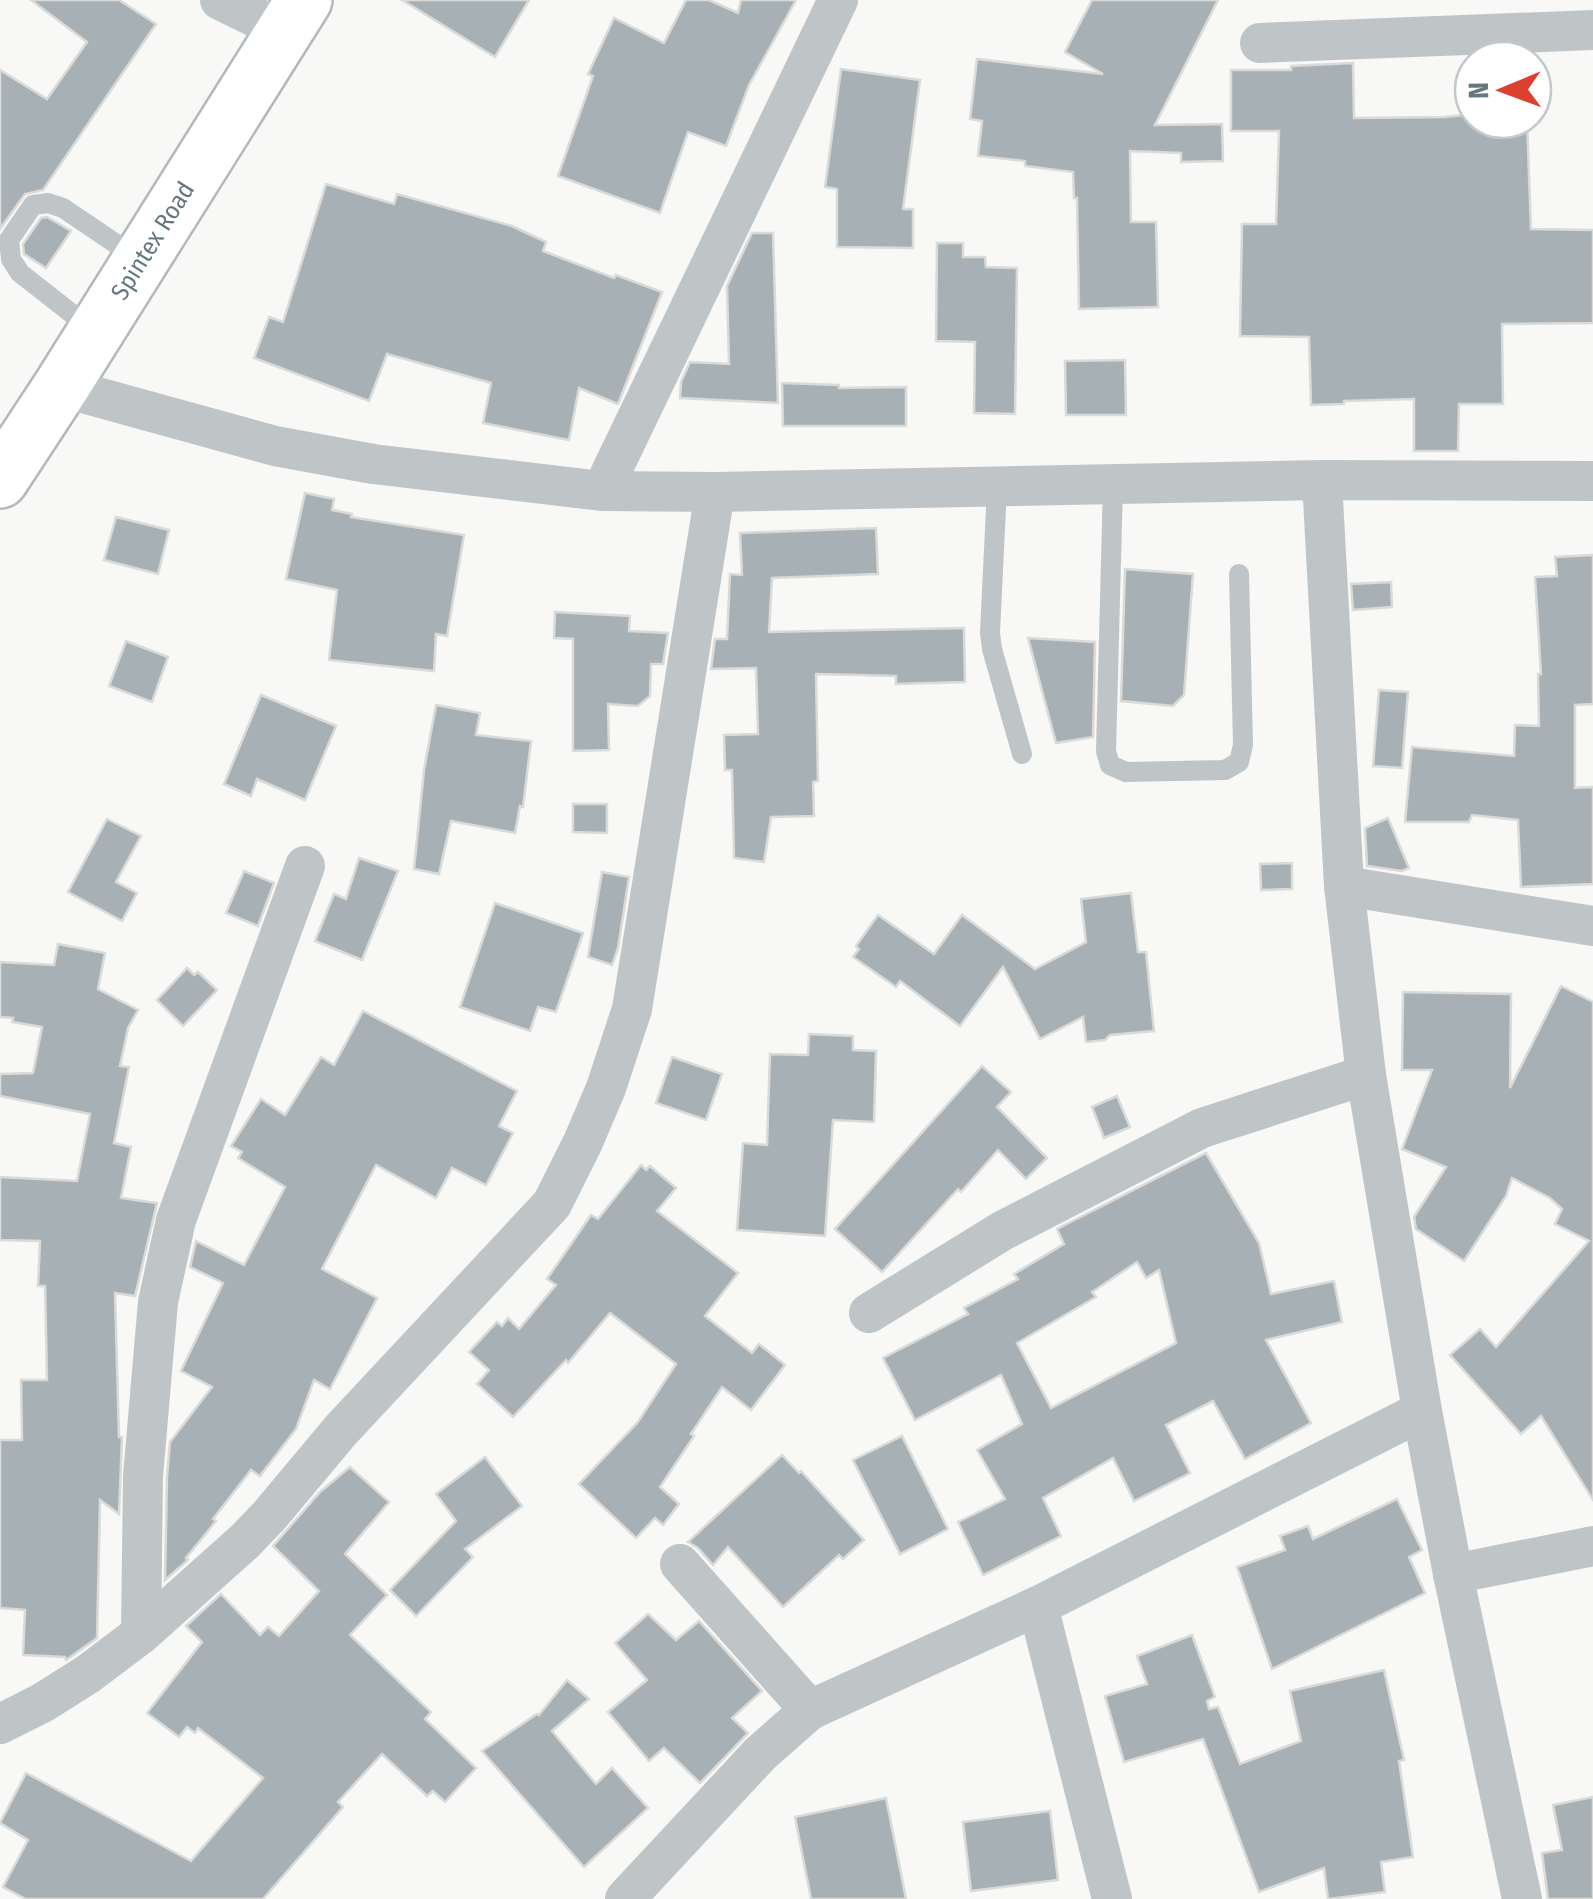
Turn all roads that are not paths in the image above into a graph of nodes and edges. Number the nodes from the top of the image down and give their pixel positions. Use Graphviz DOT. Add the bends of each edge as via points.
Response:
graph roads {
  1 [pos="220,0"];
  2 [pos="838,0"];
  3 [pos="294,15"];
  4 [pos="1593,30"];
  5 [pos="1260,43"];
  6 [pos="140,260"];
  7 [pos="96,332"];
  8 [pos="61,387"];
  9 [pos="0,480"];
  10 [pos="1322,480"];
  11 [pos="1593,481"];
  12 [pos="1113,485"];
  13 [pos="997,487"];
  14 [pos="602,491"];
  15 [pos="715,492"];
  16 [pos="1240,574"];
  17 [pos="1022,754"];
  18 [pos="305,866"];
  19 [pos="1344,886"];
  20 [pos="1593,926"];
  21 [pos="1366,1075"];
  22 [pos="869,1313"];
  23 [pos="1422,1411"];
  24 [pos="1593,1546"];
  25 [pos="680,1564"];
  26 [pos="1453,1574"];
  27 [pos="1038,1606"];
  28 [pos="141,1634"];
  29 [pos="810,1710"];
  30 [pos="0,1724"];
  31 [pos="625,1899"];
  32 [pos="1112,1899"];
  33 [pos="1522,1899"];
  1 -- 3 [label="street"];
  2 -- 14 [label="street"];
  3 -- 6 [label="main road, Spintex Road"];
  4 -- 5 [label="street"];
  6 -- 7 [label="main road, Spintex Road"];
  6 -- 7 [label="lane" via="48,203 33,204 9,240 20,273"];
  7 -- 8 [label="main road, Spintex Road"];
  8 -- 9 [label="main road, Spintex Road"];
  8 -- 14 [label="street" via="275,446"];
  10 -- 11 [label="street"];
  10 -- 12 [label="street"];
  10 -- 19 [label="street"];
  12 -- 13 [label="street"];
  12 -- 16 [label="lane" via="1110,764 1126,772 1225,770 1239,762"];
  13 -- 15 [label="street"];
  13 -- 17 [label="lane" via="990,634"];
  14 -- 15 [label="street"];
  15 -- 28 [label="street" via="632,1009 606,1088 552,1204 269,1516"];
  18 -- 28 [label="street" via="176,1220 158,1302 143,1476"];
  19 -- 20 [label="street"];
  19 -- 21 [label="street"];
  21 -- 22 [label="street" via="1202,1128 1002,1231"];
  21 -- 23 [label="street"];
  23 -- 26 [label="street"];
  23 -- 27 [label="street"];
  24 -- 26 [label="street"];
  25 -- 29 [label="street"];
  26 -- 33 [label="street"];
  27 -- 29 [label="street"];
  27 -- 32 [label="street"];
  28 -- 30 [label="street" via="73,1684"];
  29 -- 31 [label="street"];
}
